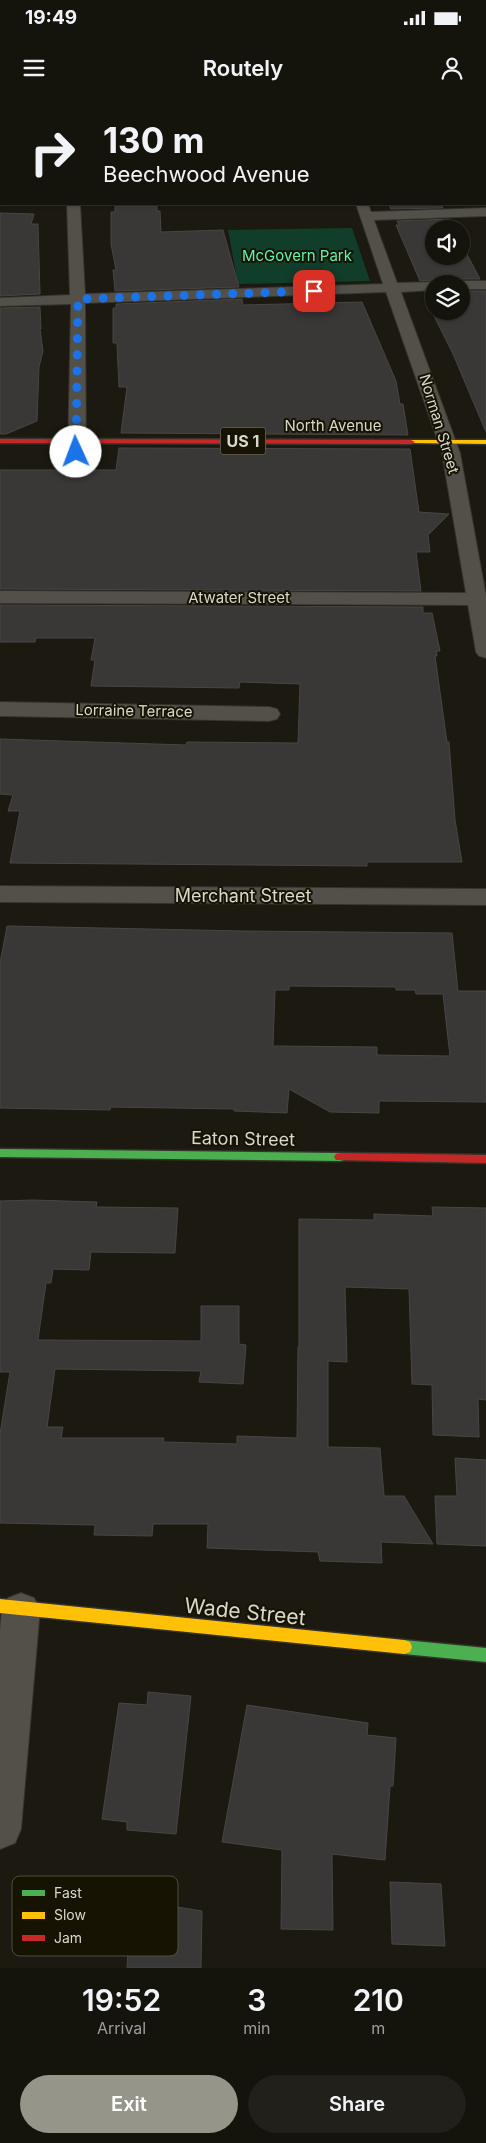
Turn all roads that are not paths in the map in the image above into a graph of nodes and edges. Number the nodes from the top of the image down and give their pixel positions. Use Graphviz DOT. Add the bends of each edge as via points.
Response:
graph roads {
  1 [pos="73,205"];
  2 [pos="364,210"];
  3 [pos="486,212"];
  4 [pos="486,284"];
  5 [pos="470,285"];
  6 [pos="425,286"];
  7 [pos="393,288"];
  8 [pos="78,299"];
  9 [pos="0,302"];
  10 [pos="0,441"];
  11 [pos="486,442"];
  12 [pos="76,446"];
  13 [pos="449,448"];
  14 [pos="0,452"];
  15 [pos="486,453"];
  16 [pos="0,597"];
  17 [pos="478,599"];
  18 [pos="486,646"];
  19 [pos="0,709"];
  20 [pos="269,714"];
  21 [pos="0,894"];
  22 [pos="486,897"];
  23 [pos="0,1153"];
  24 [pos="486,1159"];
  25 [pos="10,1608"];
  26 [pos="486,1655"];
  27 [pos="0,1829"];
  1 -- 8 [label="street"];
  2 -- 3 [label="street"];
  2 -- 7 [label="street, Norman Street"];
  4 -- 5 [label="street"];
  6 -- 7 [label="street"];
  7 -- 8 [label="street"];
  7 -- 13 [label="street, Norman Street"];
  8 -- 9 [label="street"];
  8 -- 12 [label="street"];
  10 -- 12 [label="main road, North Avenue / US 1"];
  11 -- 13 [label="main road, North Avenue / US 1"];
  12 -- 13 [label="main road, North Avenue / US 1"];
  12 -- 14 [label="main road, North Avenue / US 1"];
  13 -- 15 [label="main road, North Avenue / US 1"];
  13 -- 17 [label="street, Norman Street"];
  16 -- 17 [label="street, Atwater Street"];
  17 -- 18 [label="street, Norman Street"];
  19 -- 20 [label="street, Lorraine Terrace"];
  21 -- 22 [label="street, Merchant Street"];
  23 -- 24 [label="main road, Eaton Street"];
  25 -- 26 [label="main road, Wade Street"];
  25 -- 27 [label="street"];
}
